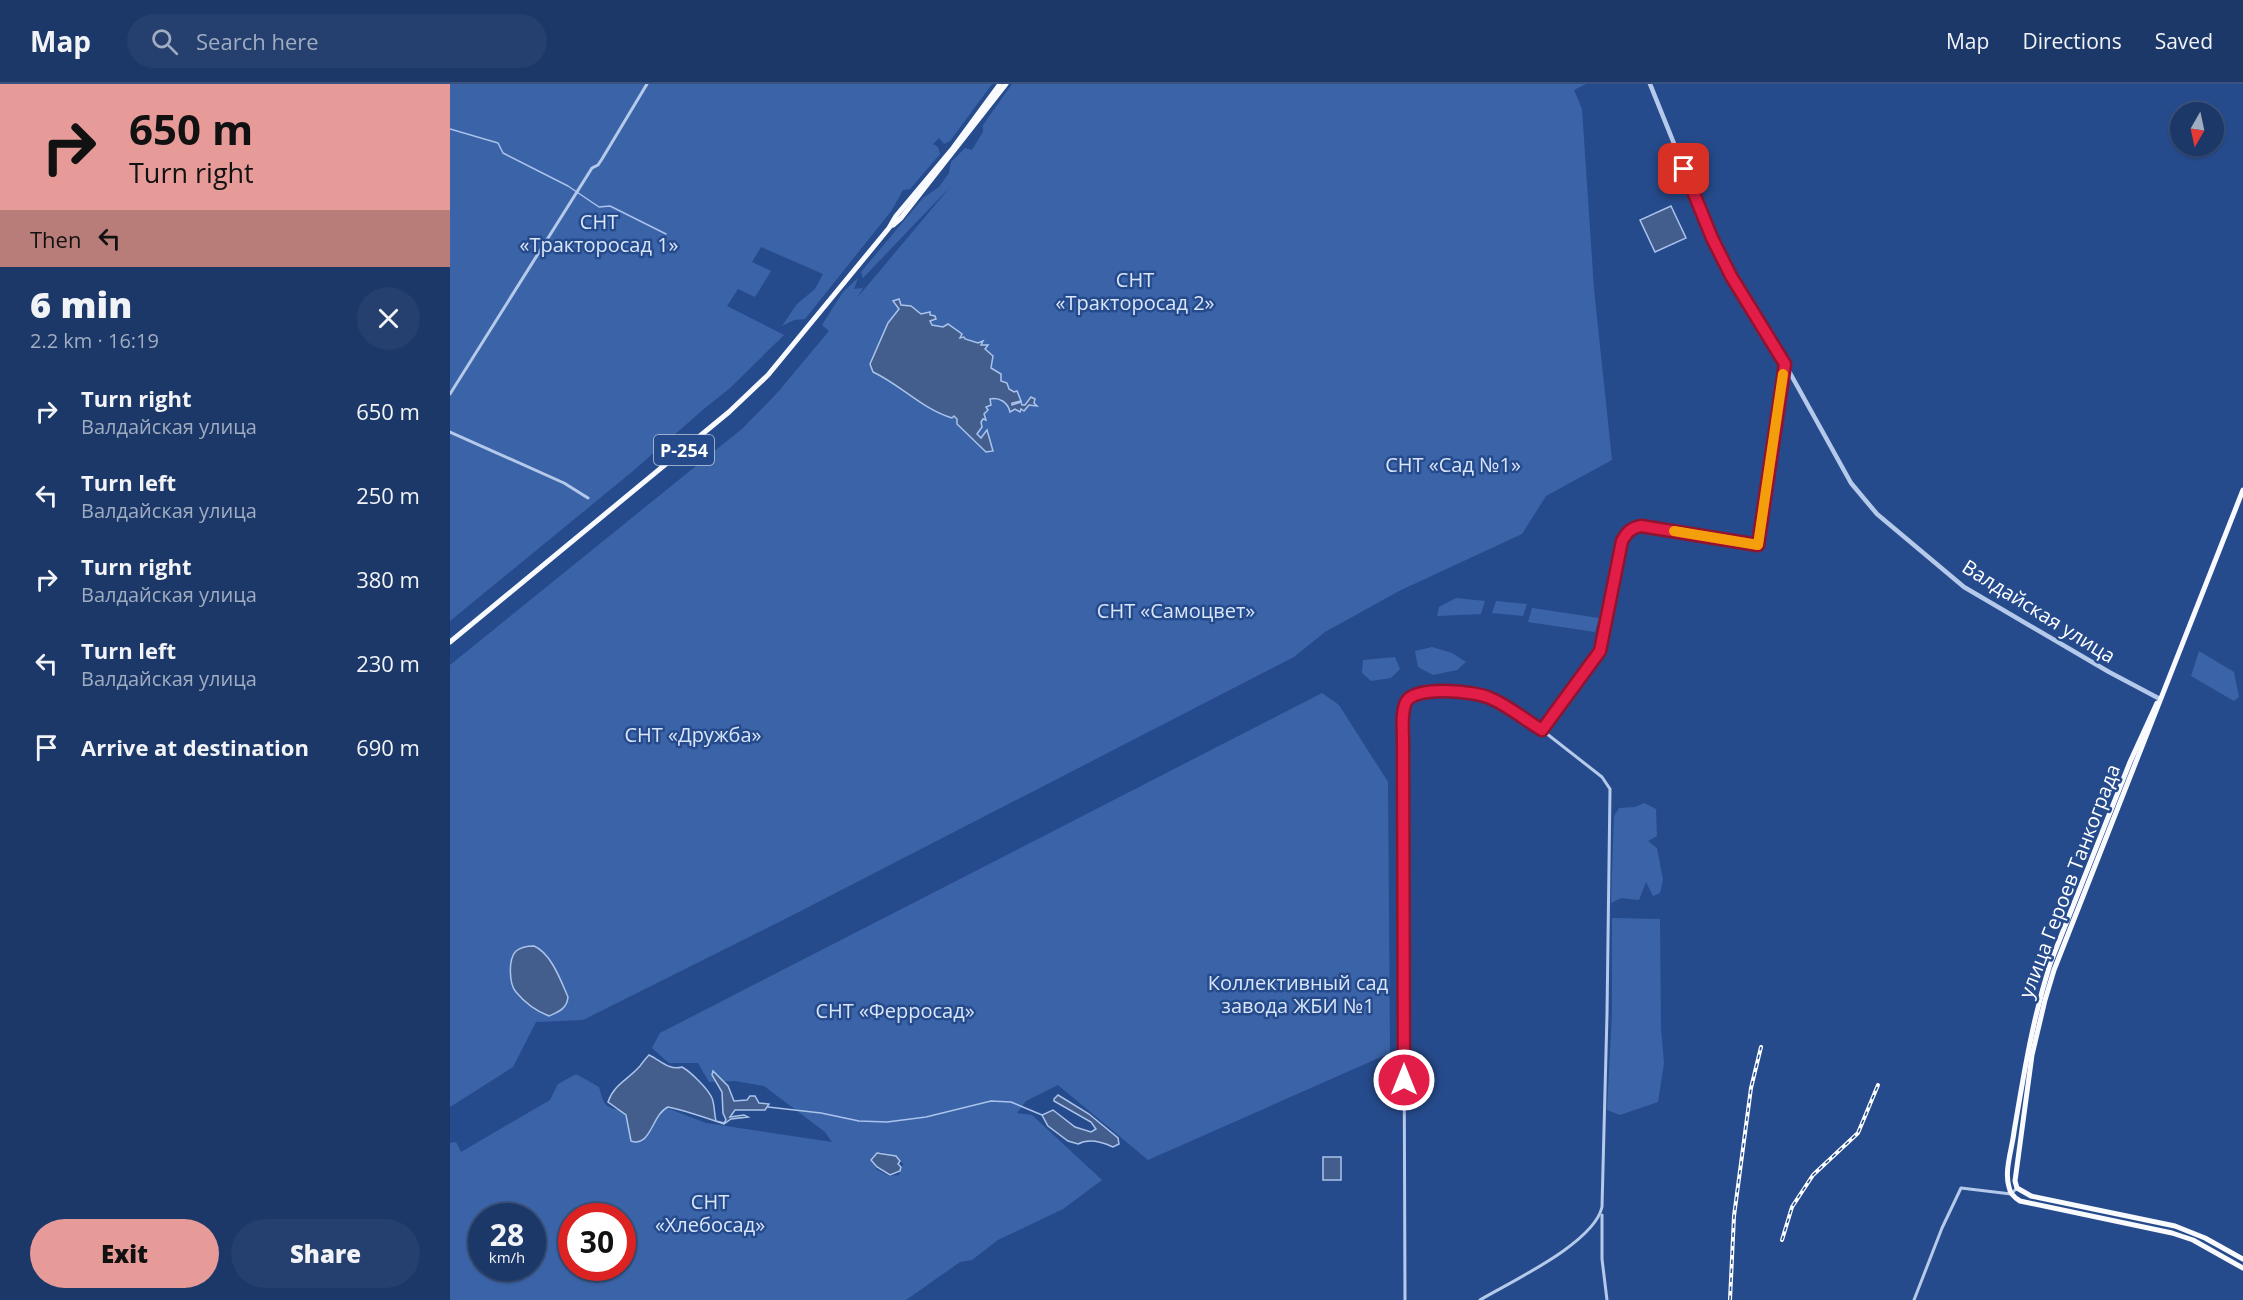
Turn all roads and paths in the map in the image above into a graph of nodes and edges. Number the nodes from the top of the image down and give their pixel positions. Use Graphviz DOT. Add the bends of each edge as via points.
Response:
graph roads {
  1 [pos="647,84"];
  2 [pos="1000,84"];
  3 [pos="1006,84"];
  4 [pos="1650,84"];
  5 [pos="889,228"];
  6 [pos="1785,364"];
  7 [pos="450,394"];
  8 [pos="450,432"];
  9 [pos="2243,490"];
  10 [pos="588,498"];
  11 [pos="450,642"];
  12 [pos="2160,699"];
  13 [pos="1542,730"];
  14 [pos="2017,1188"];
  15 [pos="2011,1194"];
  16 [pos="1602,1207"];
  17 [pos="2243,1259"];
  18 [pos="2243,1268"];
  19 [pos="1405,1300"];
  20 [pos="1480,1300"];
  21 [pos="1607,1300"];
  22 [pos="1914,1300"];
  1 -- 7 [label="street"];
  2 -- 5 [label="main road, Р-254"];
  3 -- 5 [label="main road, Р-254" via="901,218"];
  4 -- 6 [label="street, Валдайская улица" via="1712,238"];
  5 -- 11 [label="main road, Р-254" via="751,393"];
  6 -- 12 [label="street, Валдайская улица" via="1851,483 1877,514 1964,586"];
  6 -- 13 [label="street" via="1758,545 1634,527 1622,541 1600,651"];
  8 -- 10 [label="street" via="564,483"];
  9 -- 12 [label="main road, улица Героев Танкограда"];
  12 -- 14 [label="main road, улица Героев Танкограда" via="2045,1000 2032,1055 2015,1174"];
  12 -- 15 [label="main road, улица Героев Танкограда" via="2130,762 2039,999 2026,1053 2009,1168"];
  13 -- 16 [label="street" via="1602,777 1610,789"];
  13 -- 19 [label="street" via="1490,698 1464,692 1416,693 1406,701 1403,710"];
  14 -- 15 [label="street"];
  14 -- 17 [label="main road" via="2031,1196 2175,1226"];
  15 -- 18 [label="main road" via="2026,1203 2172,1233 2193,1240"];
  15 -- 22 [label="street" via="1961,1188"];
  16 -- 20 [label="street" via="1590,1228 1568,1248"];
  16 -- 21 [label="street"];
}
